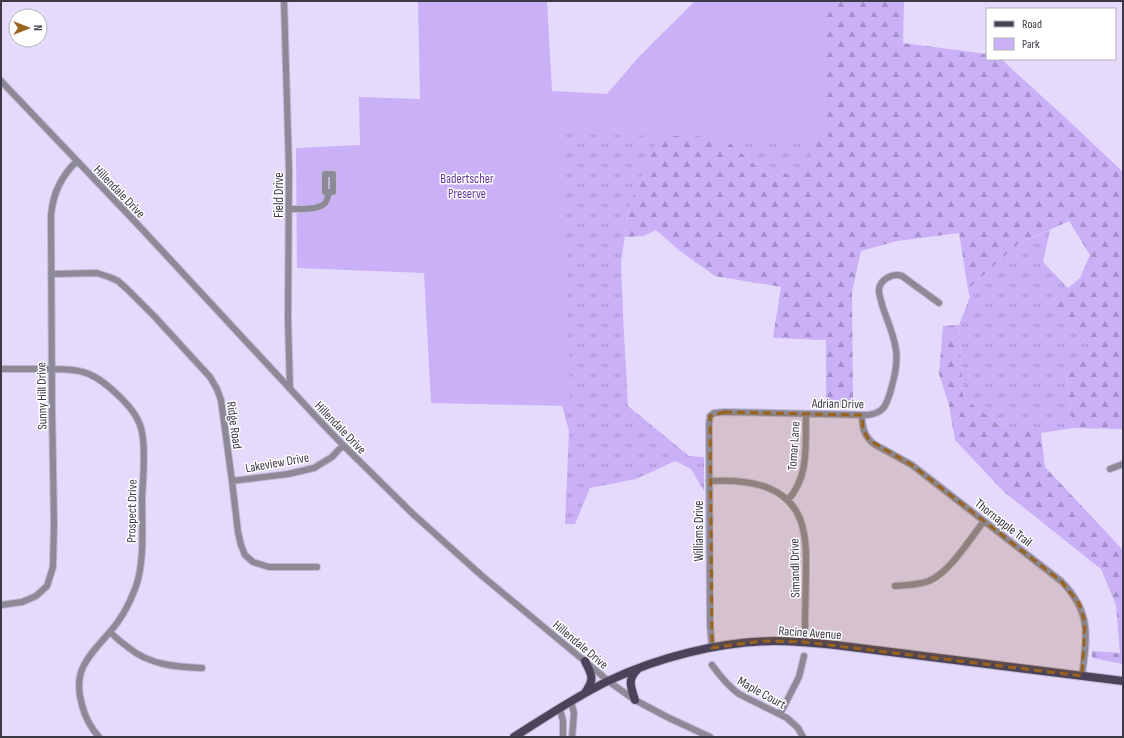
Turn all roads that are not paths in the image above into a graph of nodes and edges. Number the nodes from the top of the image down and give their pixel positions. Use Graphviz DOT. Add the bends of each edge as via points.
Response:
graph roads {
  1 [pos="284,1"];
  2 [pos="1,81"];
  3 [pos="77,161"];
  4 [pos="329,192"];
  5 [pos="289,209"];
  6 [pos="51,274"];
  7 [pos="939,303"];
  8 [pos="1,369"];
  9 [pos="52,369"];
  10 [pos="290,389"];
  11 [pos="712,414"];
  12 [pos="806,414"];
  13 [pos="862,415"];
  14 [pos="343,445"];
  15 [pos="1123,464"];
  16 [pos="1110,469"];
  17 [pos="232,481"];
  18 [pos="709,481"];
  19 [pos="788,500"];
  20 [pos="984,521"];
  21 [pos="317,567"];
  22 [pos="895,586"];
  23 [pos="1,605"];
  24 [pos="805,626"];
  25 [pos="110,632"];
  26 [pos="712,648"];
  27 [pos="804,656"];
  28 [pos="585,661"];
  29 [pos="712,665"];
  30 [pos="202,668"];
  31 [pos="638,668"];
  32 [pos="1082,676"];
  33 [pos="1123,681"];
  34 [pos="608,682"];
  35 [pos="585,694"];
  36 [pos="635,700"];
  37 [pos="571,702"];
  38 [pos="560,709"];
  39 [pos="780,714"];
  40 [pos="100,737"];
  41 [pos="514,737"];
  42 [pos="563,737"];
  43 [pos="572,737"];
  44 [pos="710,737"];
  45 [pos="803,737"];
  1 -- 5 [label="street, Field Drive"];
  2 -- 3 [label="street, Hillendale Drive"];
  3 -- 6 [label="street, Sunny Hill Drive" via="61,180 53,199"];
  3 -- 10 [label="street, Hillendale Drive"];
  4 -- 5 [label="street" via="325,204 317,208"];
  5 -- 10 [label="street, Field Drive"];
  6 -- 9 [label="street, Sunny Hill Drive"];
  6 -- 17 [label="street, Ridge Road" via="97,273 118,281 199,365 210,378 221,400"];
  7 -- 13 [label="street, Adrian Drive" via="902,276 891,276 882,282 879,292 894,342 896,368 886,405 878,413"];
  8 -- 9 [label="street, Prospect Drive"];
  9 -- 23 [label="street, Sunny Hill Drive" via="53,567 47,586 36,596 22,602"];
  9 -- 25 [label="street, Prospect Drive" via="76,370 98,379 124,401 136,417 142,432 140,572 130,602"];
  10 -- 14 [label="street, Hillendale Drive"];
  11 -- 12 [label="street, Adrian Drive"];
  11 -- 18 [label="street, Williams Drive" via="709,424"];
  12 -- 13 [label="street, Adrian Drive"];
  12 -- 19 [label="street, Tomar Lane" via="804,471"];
  13 -- 20 [label="street, Thornapple Trail" via="863,429 869,440 912,465"];
  14 -- 17 [label="street, Lakeview Drive" via="326,461 310,469"];
  14 -- 28 [label="street, Hillendale Drive" via="481,576"];
  15 -- 16 [label="street"];
  17 -- 21 [label="street, Ridge Road" via="239,539 249,560 269,567"];
  18 -- 19 [label="street, Simandl Drive" via="757,484 774,490"];
  18 -- 26 [label="street, Williams Drive"];
  19 -- 24 [label="street, Simandl Drive" via="800,520 804,535"];
  20 -- 22 [label="street" via="956,558 939,575 924,583"];
  20 -- 32 [label="street, Thornapple Trail" via="1061,581 1075,597 1086,629"];
  25 -- 30 [label="street" via="130,649 153,662 169,666"];
  25 -- 40 [label="street, Prospect Drive" via="88,658 79,682 84,711"];
  26 -- 31 [label="main road, Racine Avenue"];
  26 -- 32 [label="main road, Racine Avenue" via="762,641 807,642"];
  27 -- 39 [label="street" via="799,677"];
  28 -- 34 [label="street, Hillendale Drive"];
  28 -- 35 [label="main road" via="592,679"];
  29 -- 39 [label="street, Maple Court" via="728,686 739,694"];
  31 -- 34 [label="main road, Racine Avenue"];
  31 -- 36 [label="main road" via="630,680"];
  32 -- 33 [label="main road, Racine Avenue"];
  34 -- 35 [label="main road, Racine Avenue"];
  34 -- 36 [label="street, Hillendale Drive"];
  35 -- 37 [label="main road, Racine Avenue"];
  36 -- 44 [label="street, Hillendale Drive"];
  37 -- 38 [label="main road, Racine Avenue"];
  37 -- 43 [label="street" via="574,712"];
  38 -- 41 [label="main road, Racine Avenue"];
  38 -- 42 [label="street"];
  39 -- 45 [label="street, Maple Court" via="793,723"];
}
